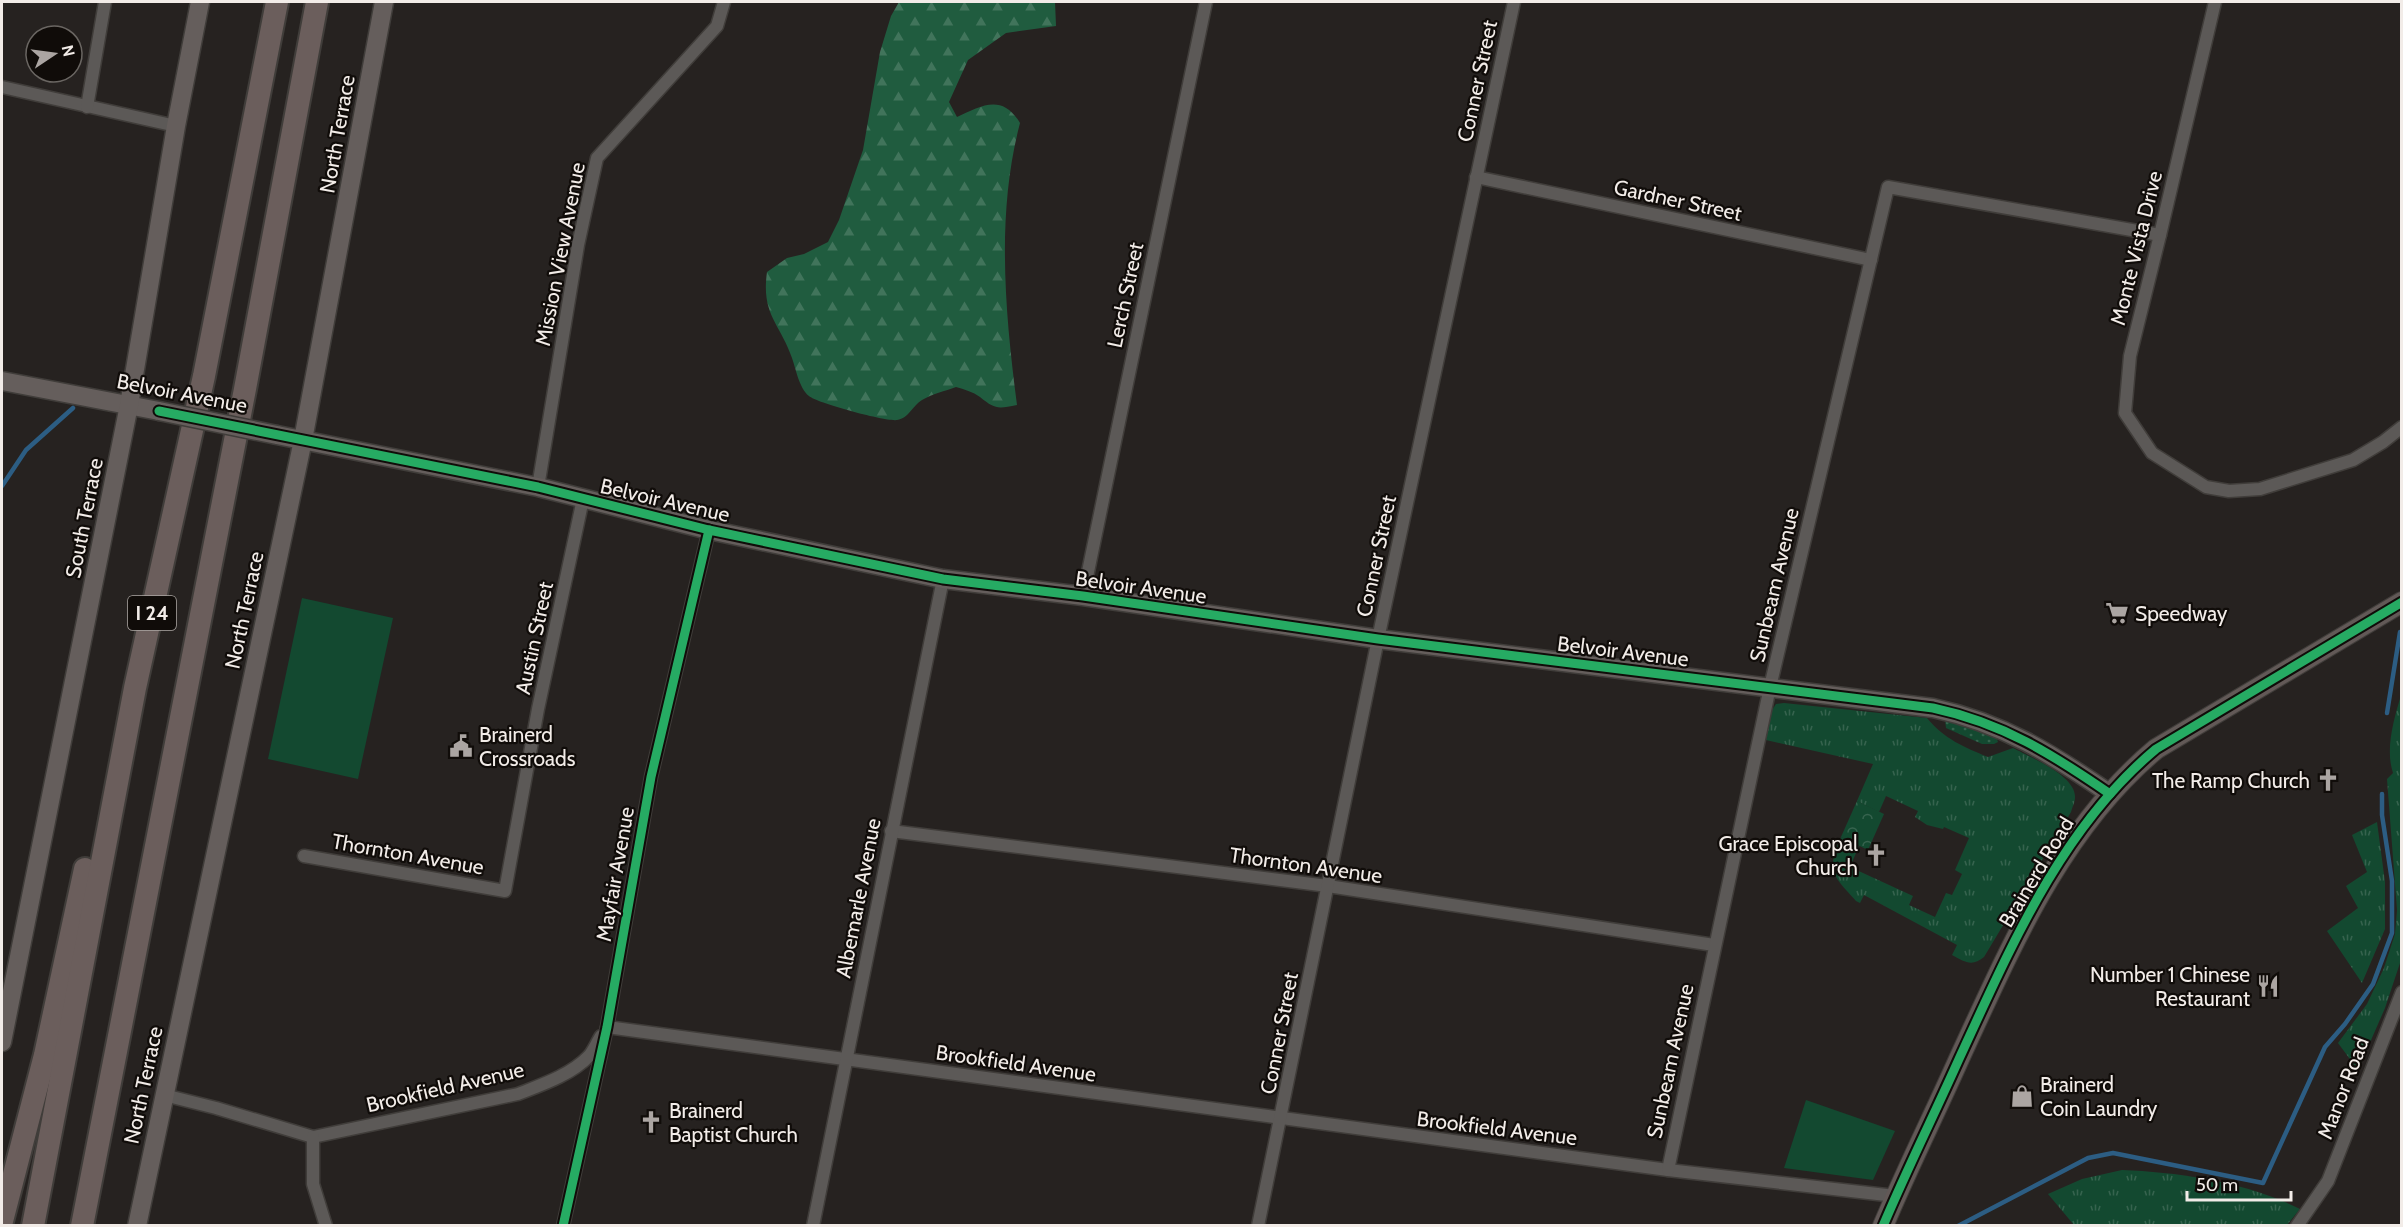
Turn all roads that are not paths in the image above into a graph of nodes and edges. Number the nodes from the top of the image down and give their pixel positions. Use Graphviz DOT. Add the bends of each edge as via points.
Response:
graph roads {
  1 [pos="105,2"];
  2 [pos="200,2"];
  3 [pos="278,2"];
  4 [pos="317,2"];
  5 [pos="384,2"];
  6 [pos="724,2"];
  7 [pos="1206,2"];
  8 [pos="1515,2"];
  9 [pos="2215,2"];
  10 [pos="2,87"];
  11 [pos="87,107"];
  12 [pos="176,126"];
  13 [pos="1476,177"];
  14 [pos="2160,236"];
  15 [pos="1871,260"];
  16 [pos="2,381"];
  17 [pos="129,405"];
  18 [pos="2402,427"];
  19 [pos="303,440"];
  20 [pos="538,487"];
  21 [pos="584,499"];
  22 [pos="709,530"];
  23 [pos="943,579"];
  24 [pos="1083,596"];
  25 [pos="2402,602"];
  26 [pos="1378,639"];
  27 [pos="1770,687"];
  28 [pos="135,688"];
  29 [pos="2110,795"];
  30 [pos="891,831"];
  31 [pos="304,856"];
  32 [pos="1328,886"];
  33 [pos="505,891"];
  34 [pos="1714,945"];
  35 [pos="2402,992"];
  36 [pos="607,1027"];
  37 [pos="2,1037"];
  38 [pos="847,1060"];
  39 [pos="112,1069"];
  40 [pos="164,1095"];
  41 [pos="1281,1120"];
  42 [pos="313,1137"];
  43 [pos="1668,1170"];
  44 [pos="1895,1196"];
  45 [pos="2,1221"];
  46 [pos="33,1226"];
  47 [pos="82,1226"];
  48 [pos="97,1226"];
  49 [pos="136,1226"];
  50 [pos="326,1226"];
  51 [pos="563,1226"];
  52 [pos="813,1226"];
  53 [pos="1258,1226"];
  54 [pos="1883,1226"];
  55 [pos="2297,1226"];
  1 -- 11 [label="street"];
  2 -- 12 [label="street, South Terrace"];
  3 -- 28 [label="highway, I 24" via="204,376"];
  4 -- 39 [label="highway, I 24"];
  5 -- 19 [label="street, North Terrace"];
  6 -- 20 [label="street, Mission View Avenue" via="717,26 597,158 578,245"];
  7 -- 24 [label="street, Lerch Street"];
  8 -- 13 [label="street, Conner Street"];
  9 -- 14 [label="street, Monte Vista Drive"];
  10 -- 11 [label="street"];
  11 -- 12 [label="street"];
  12 -- 17 [label="street, South Terrace"];
  13 -- 15 [label="street, Gardner Street"];
  13 -- 26 [label="street, Conner Street"];
  14 -- 15 [label="street, Sunbeam Avenue" via="1888,187"];
  14 -- 18 [label="street, Monte Vista Drive" via="2130,356 2125,413 2152,453 2206,487 2229,491 2260,489 2353,460"];
  15 -- 27 [label="street, Sunbeam Avenue"];
  16 -- 17 [label="street, Belvoir Avenue"];
  17 -- 19 [label="street, Belvoir Avenue, bridge"];
  17 -- 37 [label="street, South Terrace"];
  19 -- 20 [label="street, Belvoir Avenue"];
  19 -- 40 [label="street, North Terrace"];
  20 -- 21 [label="street, Belvoir Avenue"];
  21 -- 22 [label="street, Belvoir Avenue"];
  21 -- 33 [label="street, Austin Street" via="539,704"];
  22 -- 23 [label="street, Belvoir Avenue"];
  22 -- 36 [label="street, Mayfair Avenue" via="651,777"];
  23 -- 24 [label="street, Belvoir Avenue"];
  23 -- 30 [label="street, Albemarle Avenue"];
  24 -- 26 [label="street, Belvoir Avenue"];
  25 -- 29 [label="main road, Brainerd Road" via="2174,737 2139,764"];
  26 -- 27 [label="street, Belvoir Avenue"];
  26 -- 32 [label="street, Conner Street"];
  27 -- 29 [label="street, Belvoir Avenue" via="1962,714 2017,736"];
  27 -- 34 [label="street, Sunbeam Avenue"];
  28 -- 45 [label="highway" via="89,852 45,1054"];
  28 -- 46 [label="highway, I 24"];
  29 -- 44 [label="main road, Brainerd Road" via="2070,844 2018,937"];
  30 -- 32 [label="street, Thornton Avenue"];
  30 -- 38 [label="street, Albemarle Avenue"];
  31 -- 33 [label="street, Thornton Avenue"];
  32 -- 34 [label="street, Thornton Avenue"];
  32 -- 41 [label="street, Conner Street"];
  34 -- 43 [label="street, Sunbeam Avenue"];
  35 -- 55 [label="street, Manor Road" via="2328,1181"];
  36 -- 38 [label="street, Brookfield Avenue"];
  36 -- 42 [label="street, Brookfield Avenue" via="589,1056 546,1083 518,1094"];
  36 -- 51 [label="street, Mayfair Avenue"];
  38 -- 41 [label="street, Brookfield Avenue"];
  38 -- 52 [label="street, Albemarle Avenue"];
  39 -- 47 [label="highway, I 24"];
  39 -- 48 [label="highway"];
  40 -- 42 [label="street, Brookfield Avenue"];
  40 -- 49 [label="street, North Terrace"];
  41 -- 43 [label="street, Brookfield Avenue"];
  41 -- 53 [label="street, Conner Street"];
  42 -- 50 [label="street" via="313,1184"];
  43 -- 44 [label="street, Brookfield Avenue"];
  44 -- 54 [label="main road, Brainerd Road"];
}
